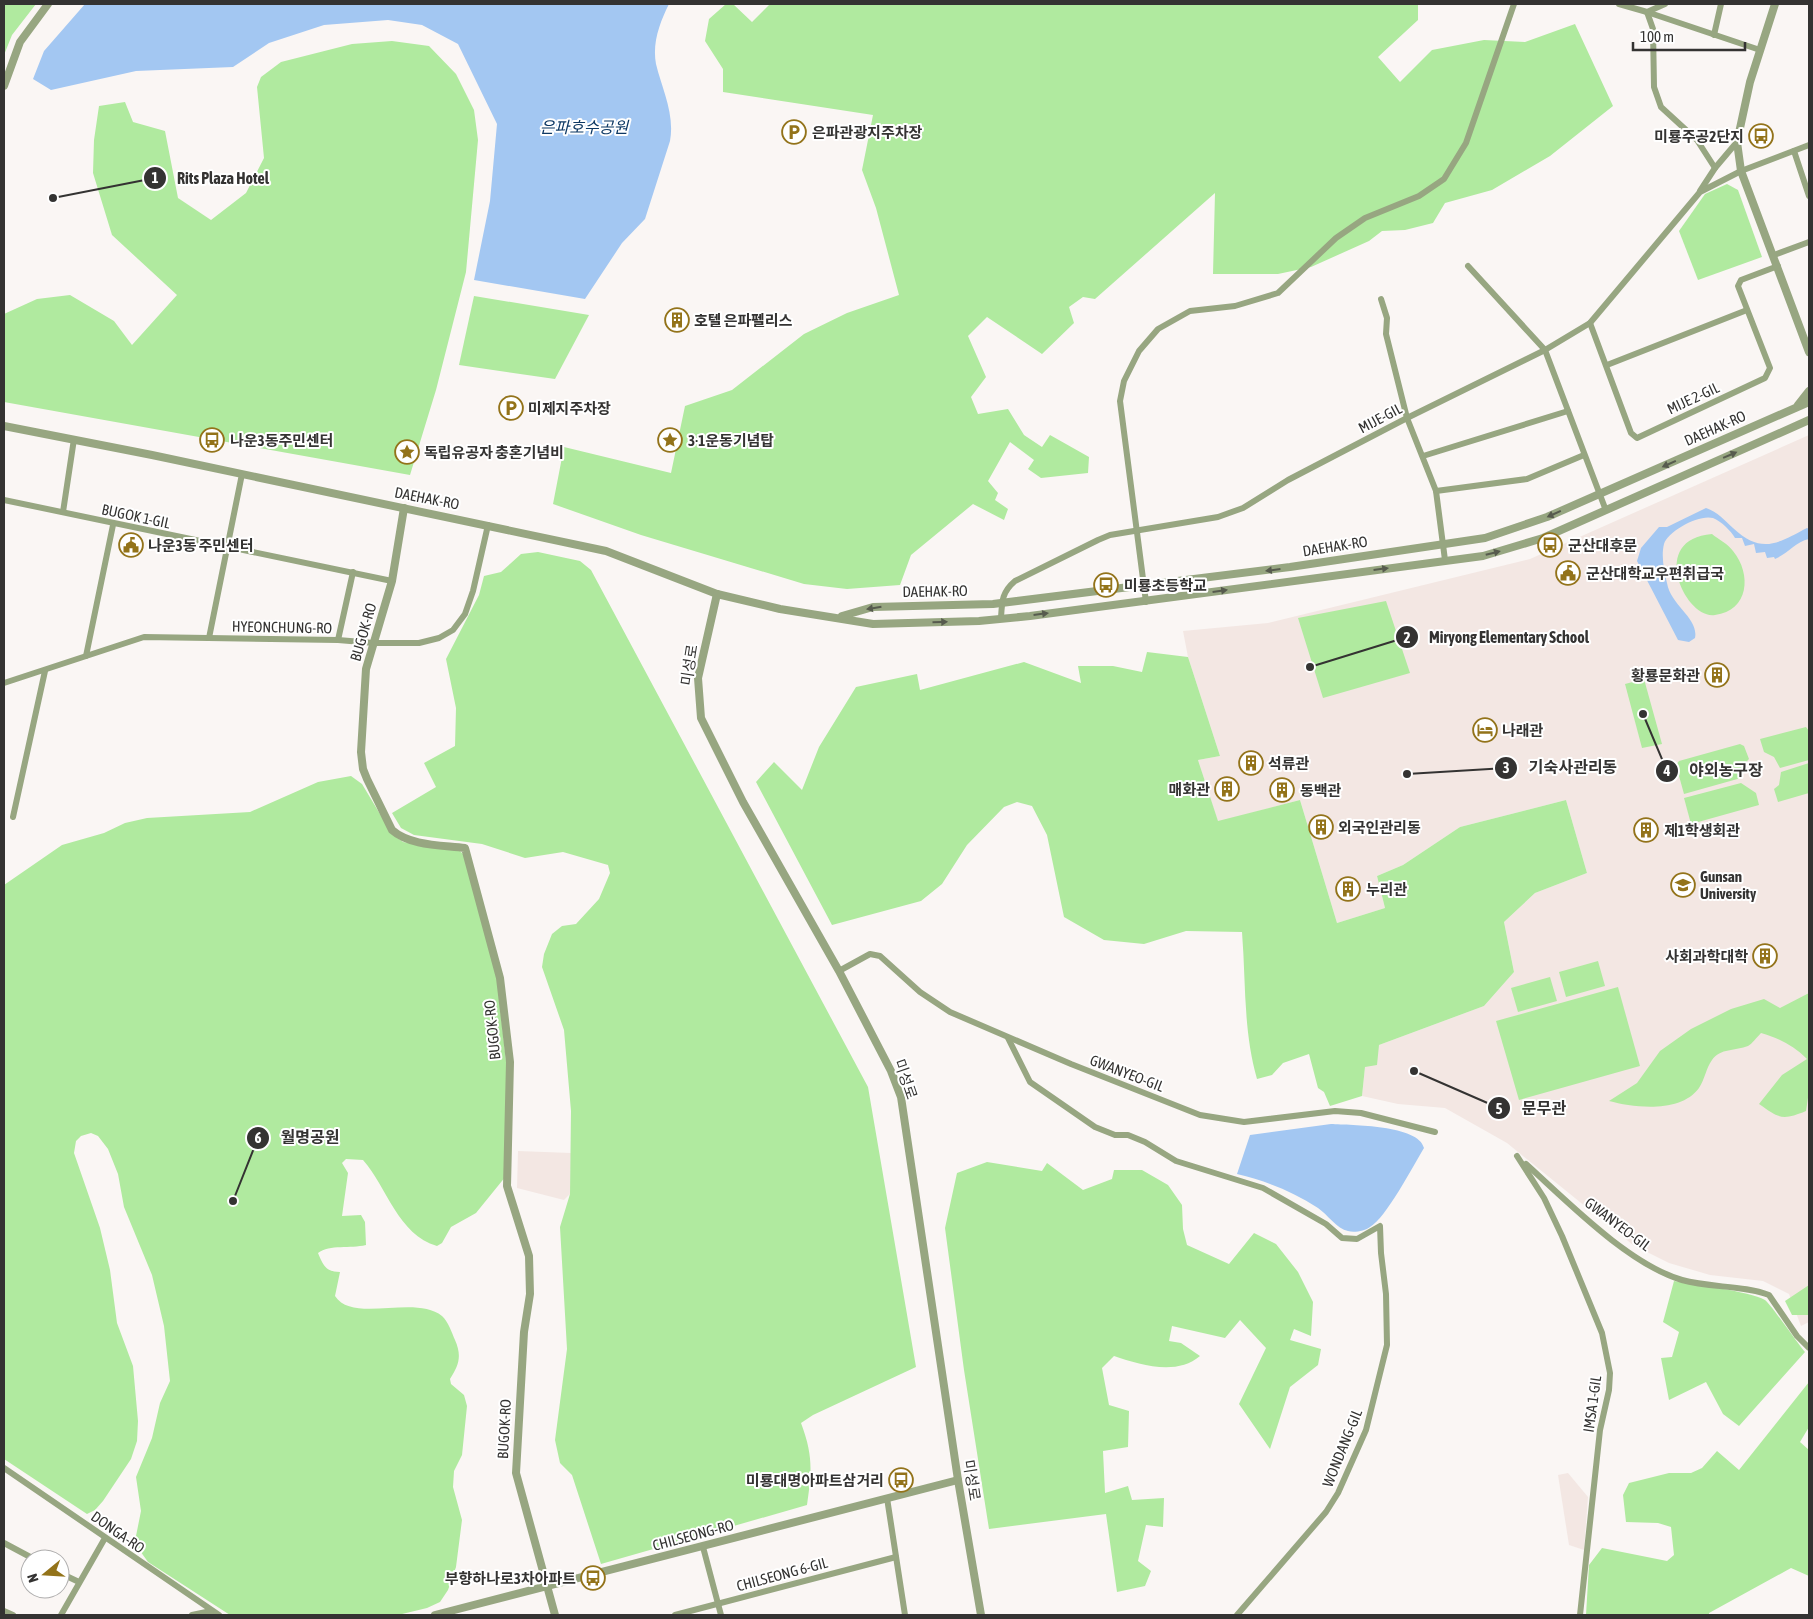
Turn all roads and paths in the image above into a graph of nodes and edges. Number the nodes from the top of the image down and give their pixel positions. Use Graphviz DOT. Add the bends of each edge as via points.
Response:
graph roads {
  1 [pos="48,4"];
  2 [pos="1514,4"];
  3 [pos="1619,4"];
  4 [pos="1665,4"];
  5 [pos="1721,4"];
  6 [pos="1775,4"];
  7 [pos="1647,12"];
  8 [pos="1714,34"];
  9 [pos="1760,50"];
  10 [pos="4,86"];
  11 [pos="1737,142"];
  12 [pos="1809,145"];
  13 [pos="1794,151"];
  14 [pos="1715,168"];
  15 [pos="1741,171"];
  16 [pos="1700,192"];
  17 [pos="1809,196"];
  18 [pos="1809,242"];
  19 [pos="1774,255"];
  20 [pos="1468,266"];
  21 [pos="1778,266"];
  22 [pos="1381,299"];
  23 [pos="1748,310"];
  24 [pos="1590,322"];
  25 [pos="1545,350"];
  26 [pos="1809,352"];
  27 [pos="1607,365"];
  28 [pos="1809,391"];
  29 [pos="1809,402"];
  30 [pos="1795,408"];
  31 [pos="1568,411"];
  32 [pos="1407,418"];
  33 [pos="1809,420"];
  34 [pos="4,426"];
  35 [pos="74,439"];
  36 [pos="1584,455"];
  37 [pos="1423,456"];
  38 [pos="242,474"];
  39 [pos="1436,491"];
  40 [pos="1599,495"];
  41 [pos="4,500"];
  42 [pos="404,508"];
  43 [pos="1604,508"];
  44 [pos="63,512"];
  45 [pos="113,525"];
  46 [pos="488,525"];
  47 [pos="1137,531"];
  48 [pos="1443,544"];
  49 [pos="227,548"];
  50 [pos="1445,560"];
  51 [pos="352,572"];
  52 [pos="392,581"];
  53 [pos="1144,585"];
  54 [pos="717,594"];
  55 [pos="1146,602"];
  56 [pos="1002,603"];
  57 [pos="840,617"];
  58 [pos="1001,618"];
  59 [pos="209,638"];
  60 [pos="338,640"];
  61 [pos="374,643"];
  62 [pos="86,656"];
  63 [pos="45,671"];
  64 [pos="4,683"];
  65 [pos="12,817"];
  66 [pos="839,971"];
  67 [pos="1008,1038"];
  68 [pos="1435,1132"];
  69 [pos="1517,1156"];
  70 [pos="1809,1348"];
  71 [pos="4,1468"];
  72 [pos="958,1480"];
  73 [pos="887,1498"];
  74 [pos="105,1538"];
  75 [pos="4,1543"];
  76 [pos="703,1547"];
  77 [pos="20,1552"];
  78 [pos="896,1557"];
  79 [pos="70,1578"];
  80 [pos="79,1582"];
  81 [pos="547,1587"];
  82 [pos="718,1603"];
  83 [pos="4,1611"];
  84 [pos="211,1611"];
  85 [pos="13,1615"];
  86 [pos="61,1615"];
  87 [pos="192,1615"];
  88 [pos="219,1615"];
  89 [pos="434,1615"];
  90 [pos="555,1615"];
  91 [pos="675,1615"];
  92 [pos="721,1615"];
  93 [pos="905,1615"];
  94 [pos="981,1615"];
  95 [pos="1237,1615"];
  96 [pos="1580,1615"];
  1 -- 10 [label="street" via="20,42"];
  2 -- 47 [label="street" via="1466,142 1444,179 1419,196 1366,218 1336,238 1278,293 1235,306 1190,311 1158,329 1139,351 1124,381 1120,401"];
  3 -- 7 [label="street"];
  4 -- 7 [label="street"];
  5 -- 8 [label="street"];
  6 -- 9 [label="street"];
  7 -- 8 [label="street"];
  7 -- 14 [label="street" via="1654,29 1654,87 1661,107 1697,140"];
  8 -- 9 [label="street"];
  9 -- 11 [label="street"];
  11 -- 14 [label="street"];
  11 -- 15 [label="street"];
  12 -- 13 [label="street, MIJE-GIL"];
  13 -- 15 [label="street, MIJE-GIL"];
  13 -- 17 [label="street"];
  14 -- 16 [label="street"];
  15 -- 16 [label="street, MIJE-GIL"];
  15 -- 19 [label="street"];
  16 -- 24 [label="street, MIJE-GIL"];
  18 -- 19 [label="street"];
  19 -- 21 [label="street"];
  20 -- 25 [label="street"];
  21 -- 23 [label="street, MIJE 2-GIL" via="1741,280 1738,286"];
  21 -- 26 [label="street"];
  22 -- 32 [label="street" via="1387,318 1386,334"];
  23 -- 27 [label="street"];
  23 -- 27 [label="street, MIJE 2-GIL" via="1770,368 1766,378 1637,438 1631,433"];
  24 -- 25 [label="street, MIJE-GIL"];
  24 -- 27 [label="street, MIJE 2-GIL"];
  25 -- 31 [label="street"];
  25 -- 32 [label="street, MIJE-GIL"];
  28 -- 30 [label="street"];
  29 -- 30 [label="street, DAEHAK-RO"];
  30 -- 40 [label="street, DAEHAK-RO, one-way"];
  31 -- 36 [label="street"];
  31 -- 37 [label="street"];
  32 -- 37 [label="street"];
  32 -- 47 [label="street, MIJE-GIL" via="1288,480 1243,508 1218,517"];
  43 -- 33 [label="street, DAEHAK-RO, one-way"];
  34 -- 35 [label="street, DAEHAK-RO"];
  35 -- 38 [label="street, DAEHAK-RO"];
  35 -- 44 [label="street"];
  36 -- 39 [label="street" via="1527,479"];
  36 -- 40 [label="street"];
  37 -- 39 [label="street"];
  38 -- 42 [label="street, DAEHAK-RO"];
  38 -- 49 [label="street"];
  39 -- 48 [label="street"];
  40 -- 43 [label="street"];
  40 -- 48 [label="street, DAEHAK-RO, one-way" via="1507,532"];
  41 -- 44 [label="street, BUGOK 1-GIL"];
  42 -- 46 [label="street, DAEHAK-RO"];
  42 -- 52 [label="street, BUGOK-RO"];
  50 -- 43 [label="street, DAEHAK-RO, one-way" via="1483,556 1543,538"];
  44 -- 45 [label="street, BUGOK 1-GIL"];
  45 -- 49 [label="street, BUGOK 1-GIL"];
  45 -- 62 [label="street"];
  46 -- 54 [label="street, DAEHAK-RO" via="606,551"];
  46 -- 61 [label="street, HYEONCHUNG-RO" via="474,592 465,614 453,630 419,643"];
  47 -- 53 [label="street"];
  47 -- 56 [label="street, MIJE-GIL" via="1110,535 1016,581 1003,594"];
  48 -- 50 [label="street"];
  48 -- 53 [label="street, DAEHAK-RO, one-way" via="1290,568"];
  49 -- 51 [label="street, BUGOK 1-GIL"];
  49 -- 59 [label="street"];
  55 -- 50 [label="street, DAEHAK-RO, one-way"];
  51 -- 52 [label="street, BUGOK 1-GIL"];
  51 -- 60 [label="street"];
  52 -- 61 [label="street, BUGOK-RO"];
  53 -- 55 [label="street"];
  53 -- 56 [label="street, DAEHAK-RO"];
  54 -- 57 [label="street, DAEHAK-RO" via="788,610"];
  54 -- 66 [label="street, 미성로" via="698,678 701,718 743,802"];
  58 -- 55 [label="street, DAEHAK-RO, one-way"];
  56 -- 57 [label="street, DAEHAK-RO, one-way" via="873,607"];
  56 -- 58 [label="street, MIJE-GIL"];
  57 -- 58 [label="street, DAEHAK-RO, one-way" via="873,624"];
  59 -- 60 [label="street, HYEONCHUNG-RO"];
  59 -- 62 [label="street, HYEONCHUNG-RO" via="144,637"];
  60 -- 61 [label="street, HYEONCHUNG-RO"];
  61 -- 81 [label="street, BUGOK-RO" via="366,669 361,752 363,769 392,830 399,836 465,848 500,978 510,1062 507,1186 529,1256 530,1294 524,1332 516,1473"];
  62 -- 63 [label="street, HYEONCHUNG-RO"];
  63 -- 64 [label="street, HYEONCHUNG-RO"];
  63 -- 65 [label="street"];
  66 -- 67 [label="street, GWANYEO-GIL" via="870,954 880,956 920,992 950,1012"];
  66 -- 72 [label="street, 미성로" via="891,1071 901,1097"];
  67 -- 68 [label="street, GWANYEO-GIL" via="1200,1116 1244,1122 1335,1111 1352,1112"];
  67 -- 95 [label="street, WONDANG-GIL" via="1030,1082 1095,1127 1145,1142 1176,1161 1263,1188 1326,1224 1342,1238 1357,1239 1380,1226 1387,1345 1366,1430 1326,1512"];
  69 -- 70 [label="street, GWANYEO-GIL" via="1603,1231 1651,1264 1681,1279 1769,1295"];
  69 -- 96 [label="street, IMSA 1-GIL" via="1544,1198 1562,1236 1602,1333 1610,1373 1600,1430"];
  71 -- 74 [label="street, DONGA-RO"];
  72 -- 73 [label="street, CHILSEONG-RO"];
  72 -- 94 [label="street, 미성로"];
  73 -- 76 [label="street, CHILSEONG-RO"];
  73 -- 78 [label="street"];
  74 -- 80 [label="street"];
  74 -- 84 [label="street, DONGA-RO"];
  75 -- 77 [label="street"];
  76 -- 81 [label="street, CHILSEONG-RO"];
  76 -- 82 [label="street"];
  78 -- 82 [label="street, CHILSEONG 6-GIL"];
  78 -- 93 [label="street"];
  79 -- 80 [label="street"];
  80 -- 86 [label="street"];
  81 -- 89 [label="street, CHILSEONG-RO"];
  81 -- 90 [label="street, BUGOK-RO"];
  82 -- 91 [label="street, CHILSEONG 6-GIL"];
  82 -- 92 [label="street"];
  83 -- 85 [label="street"];
  84 -- 87 [label="street"];
  84 -- 88 [label="street, DONGA-RO"];
}
